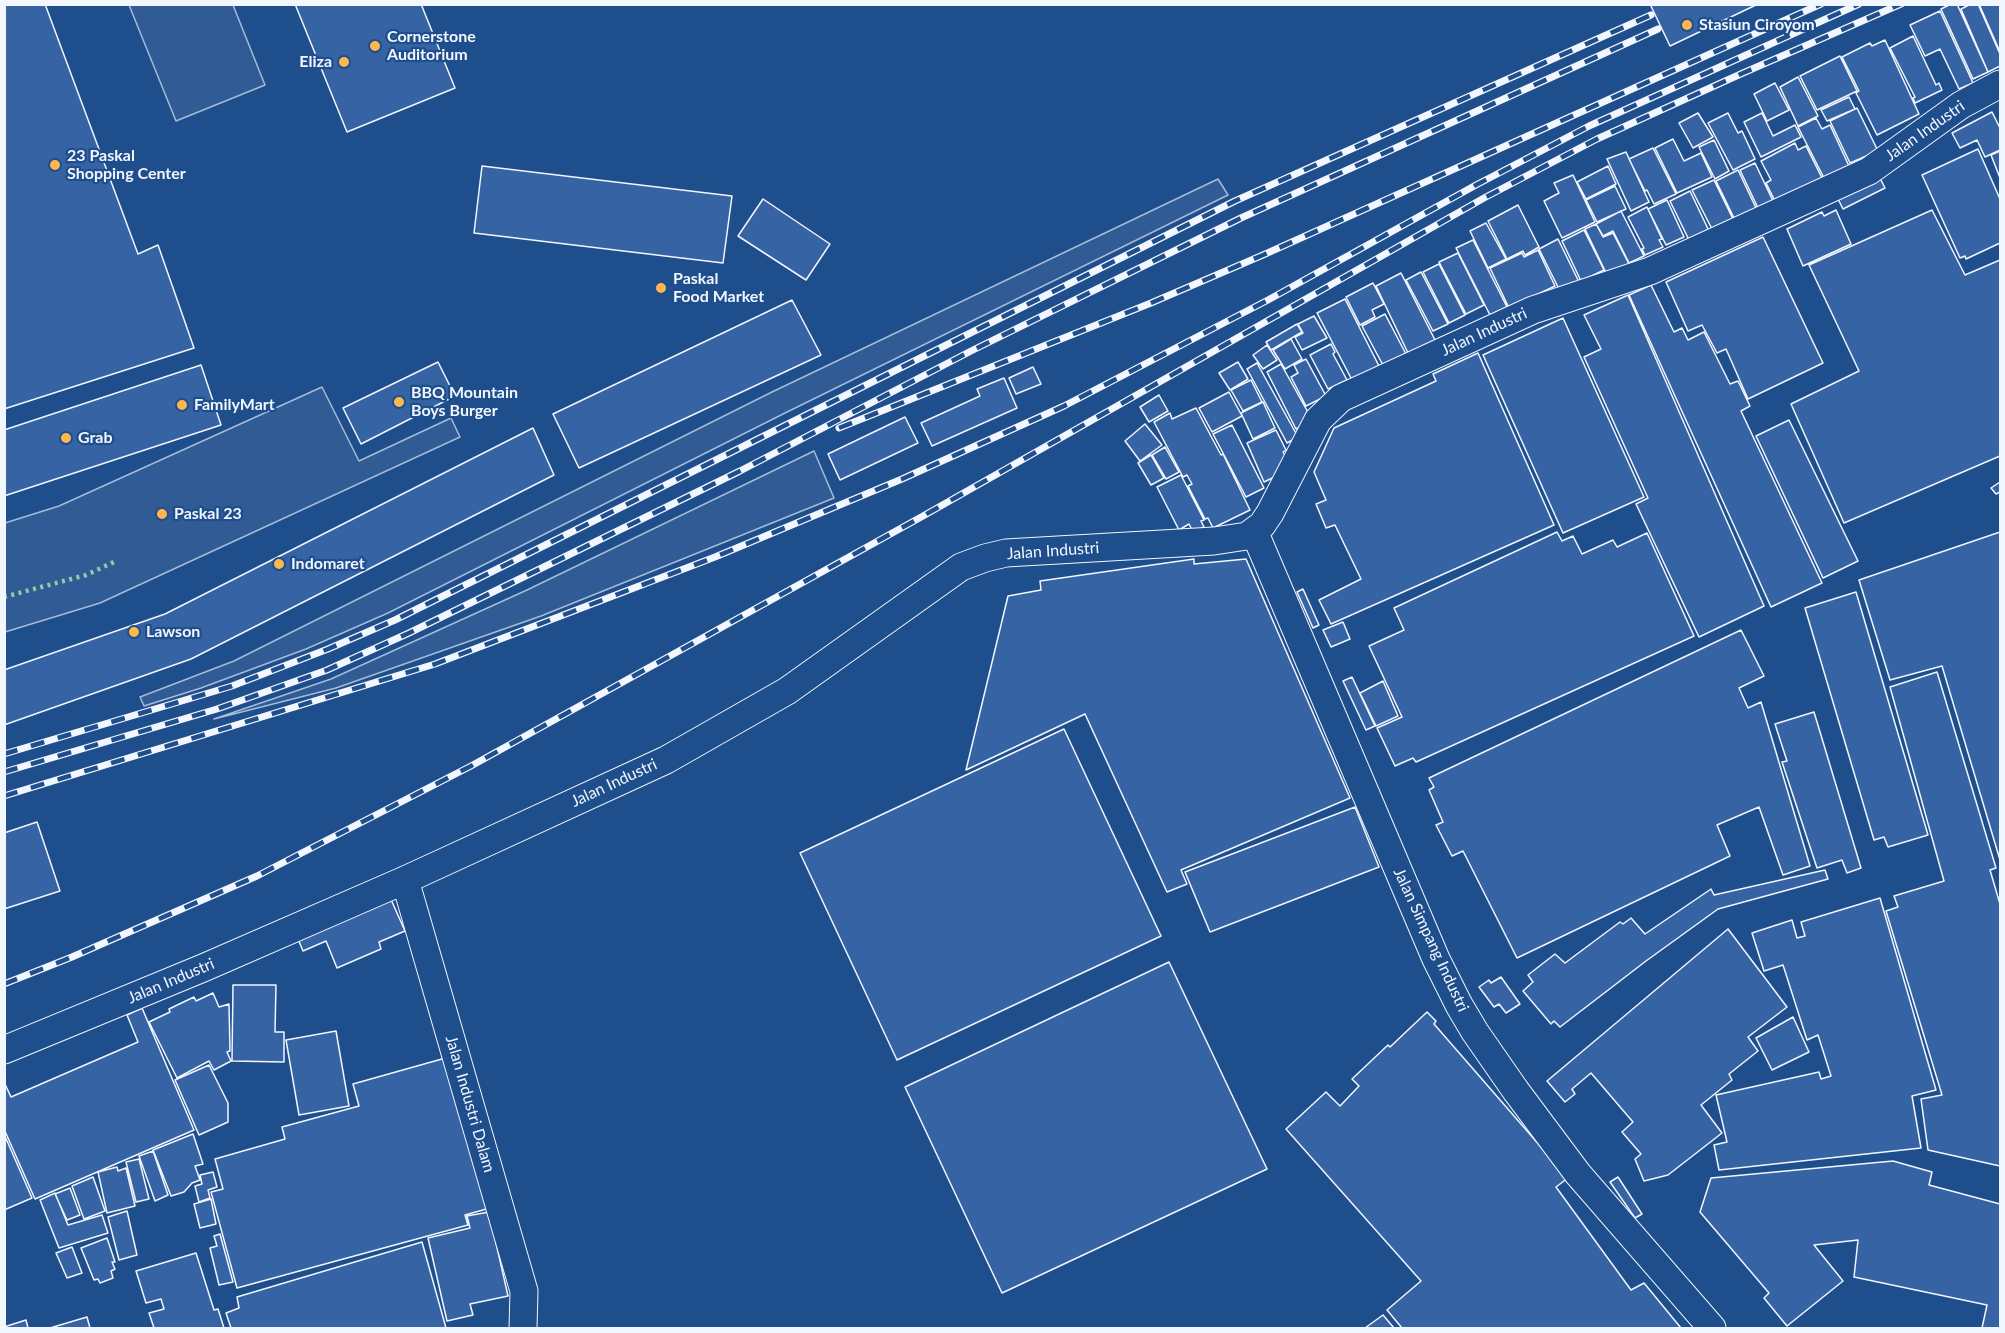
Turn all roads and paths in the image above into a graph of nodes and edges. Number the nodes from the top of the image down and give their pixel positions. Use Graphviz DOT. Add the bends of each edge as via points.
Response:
graph roads {
  1 [pos="2001,84"];
  2 [pos="1254,531"];
  3 [pos="405,880"];
  4 [pos="4,1050"];
  5 [pos="523,1329"];
  6 [pos="1712,1329"];
  1 -- 2 [label="street, Jalan Industri" via="1961,105 1869,171 1650,271 1533,310 1341,398 1318,420 1270,513"];
  2 -- 3 [label="street, Jalan Industri" via="1214,541 1006,553 961,567 787,691 666,760"];
  2 -- 6 [label="street, Jalan Simpang Industri" via="1459,1005 1578,1174"];
  3 -- 4 [label="street, Jalan Industri"];
  3 -- 5 [label="street, Jalan Industri Dalam" via="524,1291"];
}
